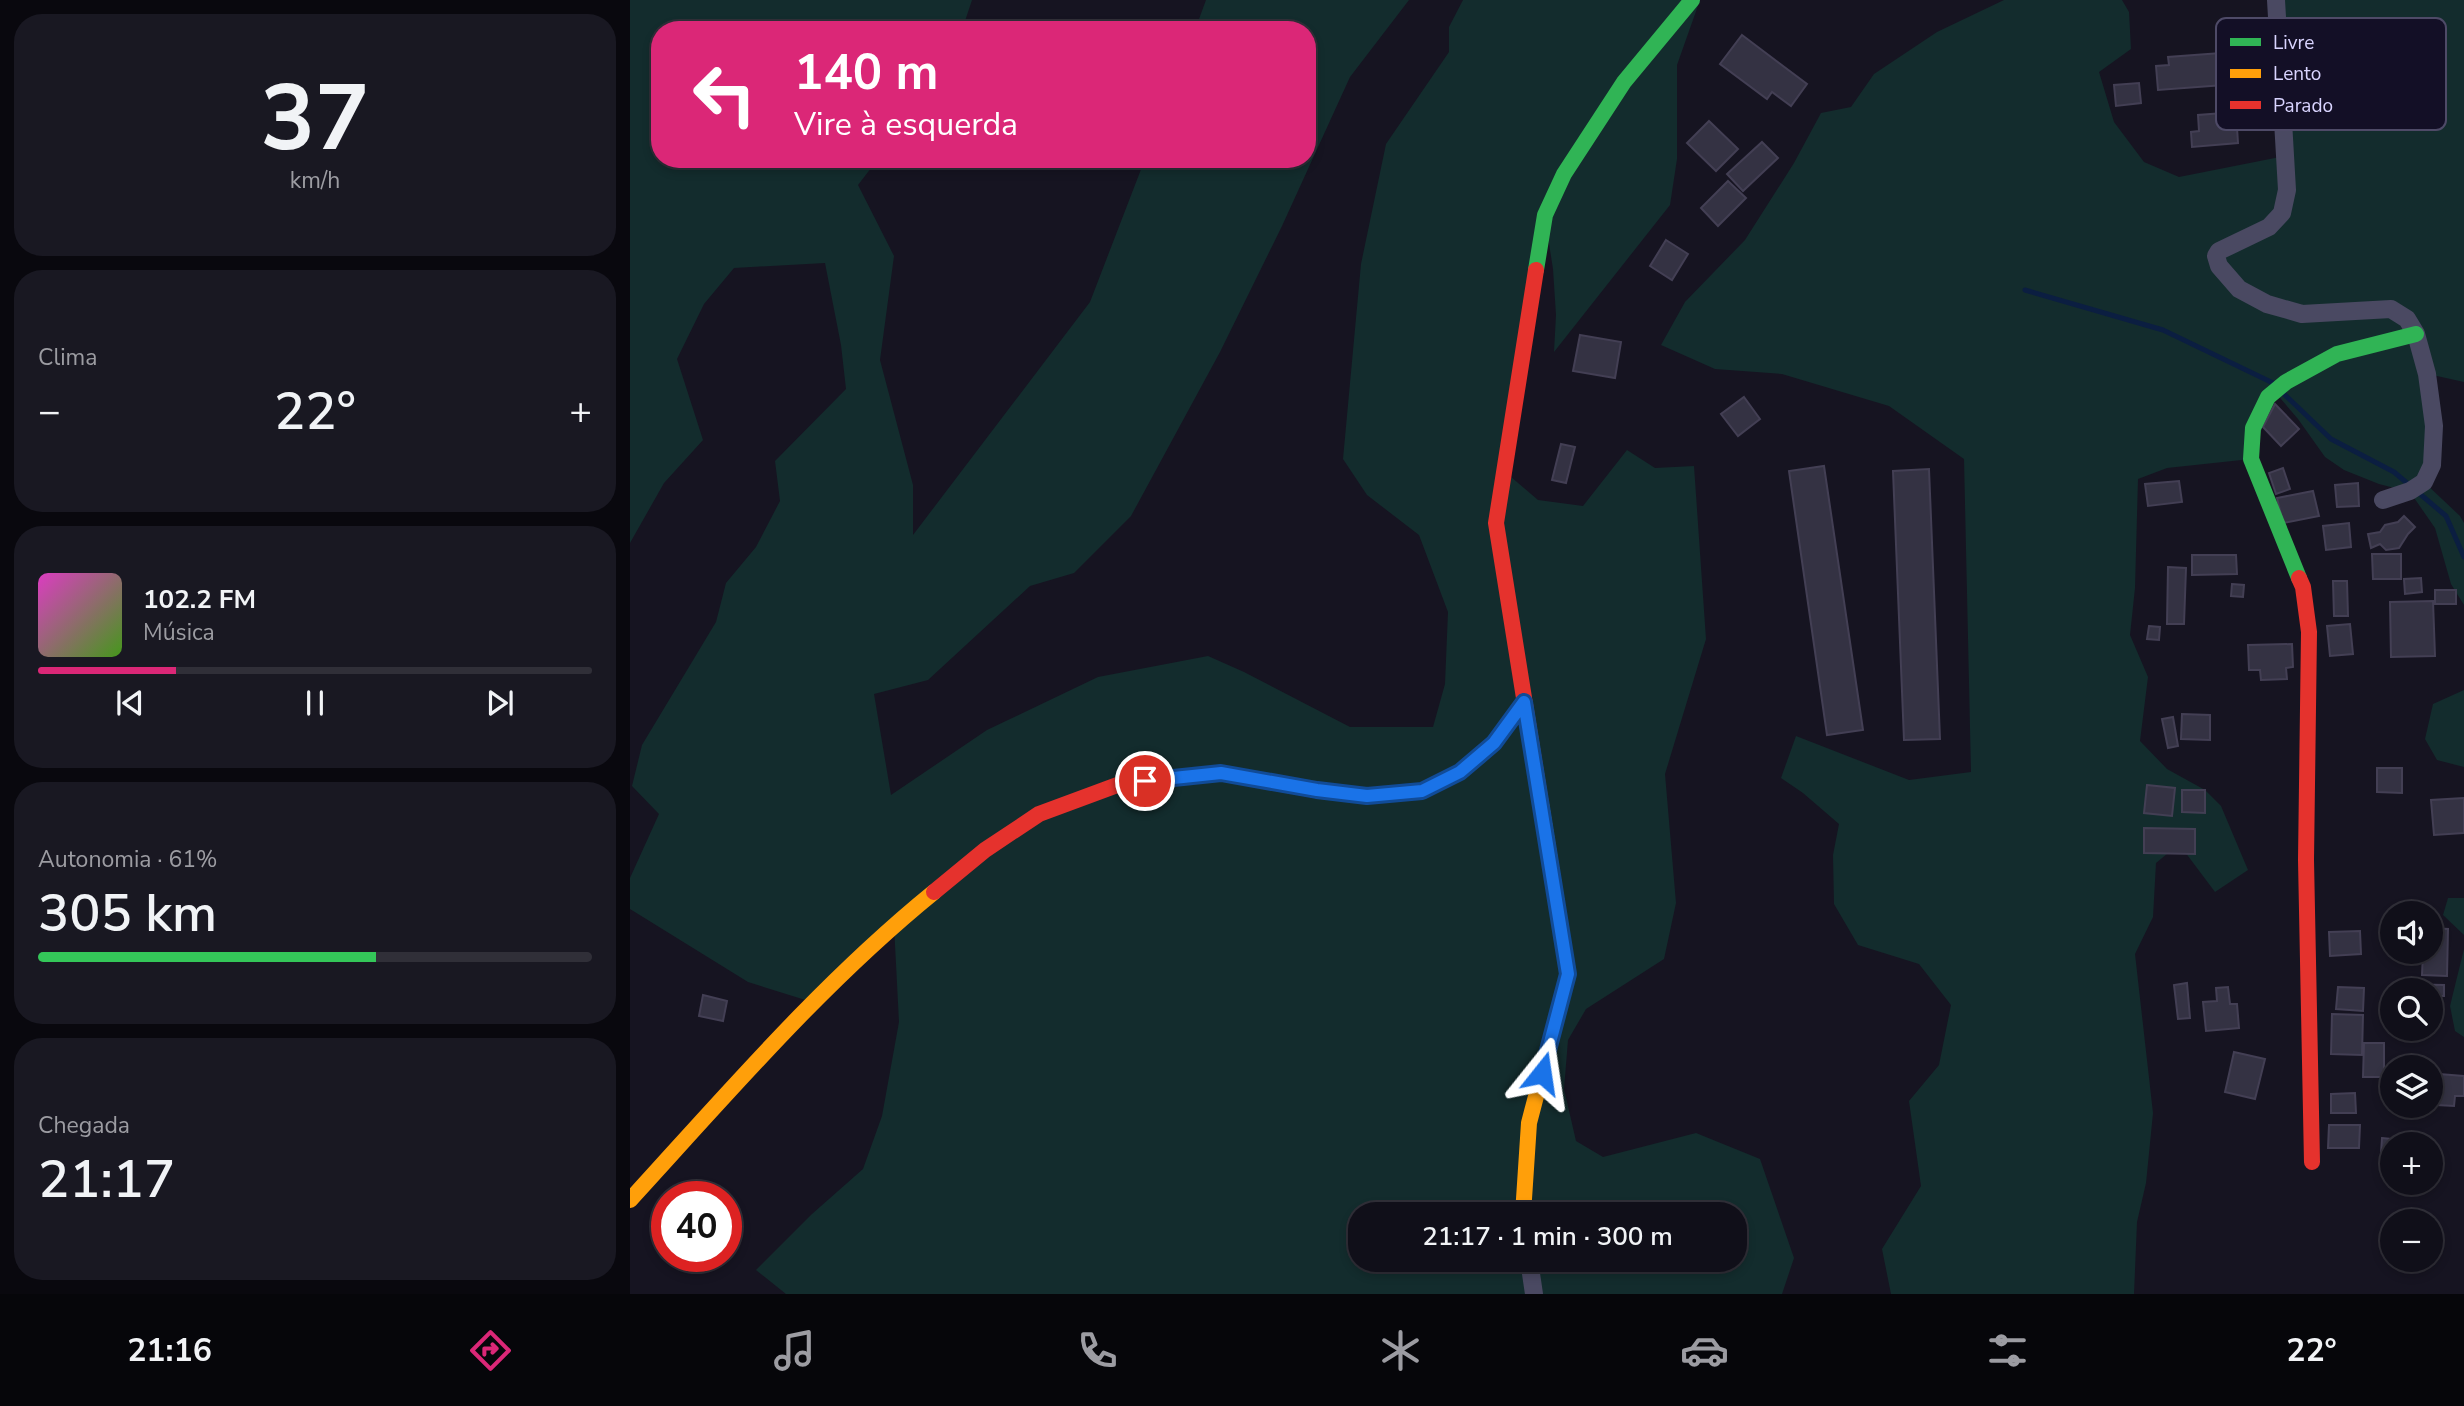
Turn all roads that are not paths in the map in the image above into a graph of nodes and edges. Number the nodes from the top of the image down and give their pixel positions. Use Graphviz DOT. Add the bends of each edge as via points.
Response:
graph roads {
  1 [pos="1692,0"];
  2 [pos="2276,0"];
  3 [pos="2277,18"];
  4 [pos="2284,130"];
  5 [pos="2416,334"];
  6 [pos="2383,500"];
  7 [pos="1524,702"];
  8 [pos="2312,1162"];
  9 [pos="630,1200"];
  10 [pos="1524,1202"];
  11 [pos="1531,1272"];
  12 [pos="1534,1294"];
  1 -- 7 [label="street" via="1624,82 1564,174 1545,215 1496,523"];
  2 -- 3 [label="street"];
  4 -- 5 [label="street" via="2287,190 2282,213 2269,227 2219,251 2219,266 2239,289 2267,304 2302,314 2391,309 2407,318"];
  5 -- 6 [label="street" via="2434,426 2432,465 2417,487"];
  5 -- 8 [label="street" via="2337,354 2286,382 2268,397 2253,428 2251,459 2303,587 2309,632 2306,860"];
  7 -- 9 [label="street" via="1494,743 1460,772 1422,791 1367,796 1221,773 1120,783 1039,814 985,850 894,924 766,1051"];
  7 -- 10 [label="street" via="1568,974 1529,1123"];
  11 -- 12 [label="street"];
}
